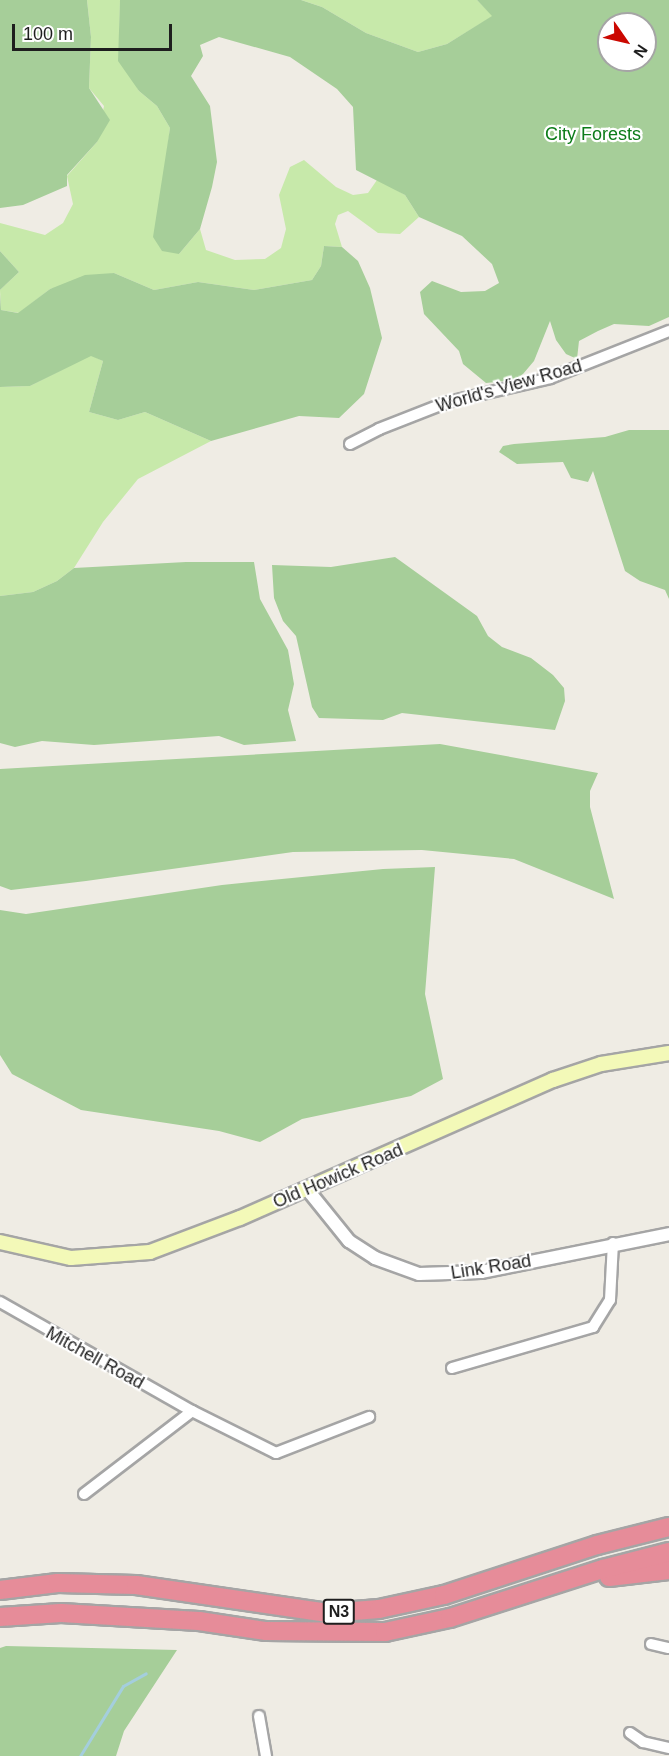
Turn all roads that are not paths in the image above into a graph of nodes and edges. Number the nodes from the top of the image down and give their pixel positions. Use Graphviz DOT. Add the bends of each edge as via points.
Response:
graph roads {
  1 [pos="669,331"];
  2 [pos="350,444"];
  3 [pos="669,1053"];
  4 [pos="307,1189"];
  5 [pos="669,1233"];
  6 [pos="0,1242"];
  7 [pos="613,1243"];
  8 [pos="0,1302"];
  9 [pos="452,1368"];
  10 [pos="192,1411"];
  11 [pos="369,1417"];
  12 [pos="84,1494"];
  13 [pos="669,1527"];
  14 [pos="669,1552"];
  15 [pos="669,1570"];
  16 [pos="0,1590"];
  17 [pos="531,1592"];
  18 [pos="0,1617"];
  19 [pos="651,1644"];
  20 [pos="669,1648"];
  21 [pos="259,1716"];
  22 [pos="630,1733"];
  23 [pos="669,1748"];
  24 [pos="266,1756"];
  1 -- 2 [label="street, World's View Road" via="550,378 448,402"];
  3 -- 4 [label="main road, Old Howick Road" via="601,1064 553,1080"];
  4 -- 6 [label="main road, Old Howick Road" via="203,1233 129,1256 71,1258"];
  4 -- 7 [label="street, Link Road" via="350,1241 375,1258 419,1274 481,1272"];
  5 -- 7 [label="street, Link Road"];
  7 -- 9 [label="street" via="610,1300 593,1327"];
  8 -- 10 [label="street, Mitchell Road"];
  10 -- 11 [label="street, Mitchell Road" via="276,1453"];
  10 -- 12 [label="street"];
  13 -- 16 [label="highway, N3" via="597,1545 444,1595 379,1609 328,1612 136,1585 58,1583"];
  14 -- 17 [label="highway, N3"];
  15 -- 17 [label="highway"];
  17 -- 18 [label="highway, N3" via="450,1618 385,1632 266,1631 199,1621 61,1613"];
  19 -- 20 [label="street"];
  21 -- 24 [label="street"];
  22 -- 23 [label="street" via="643,1742"];
}
